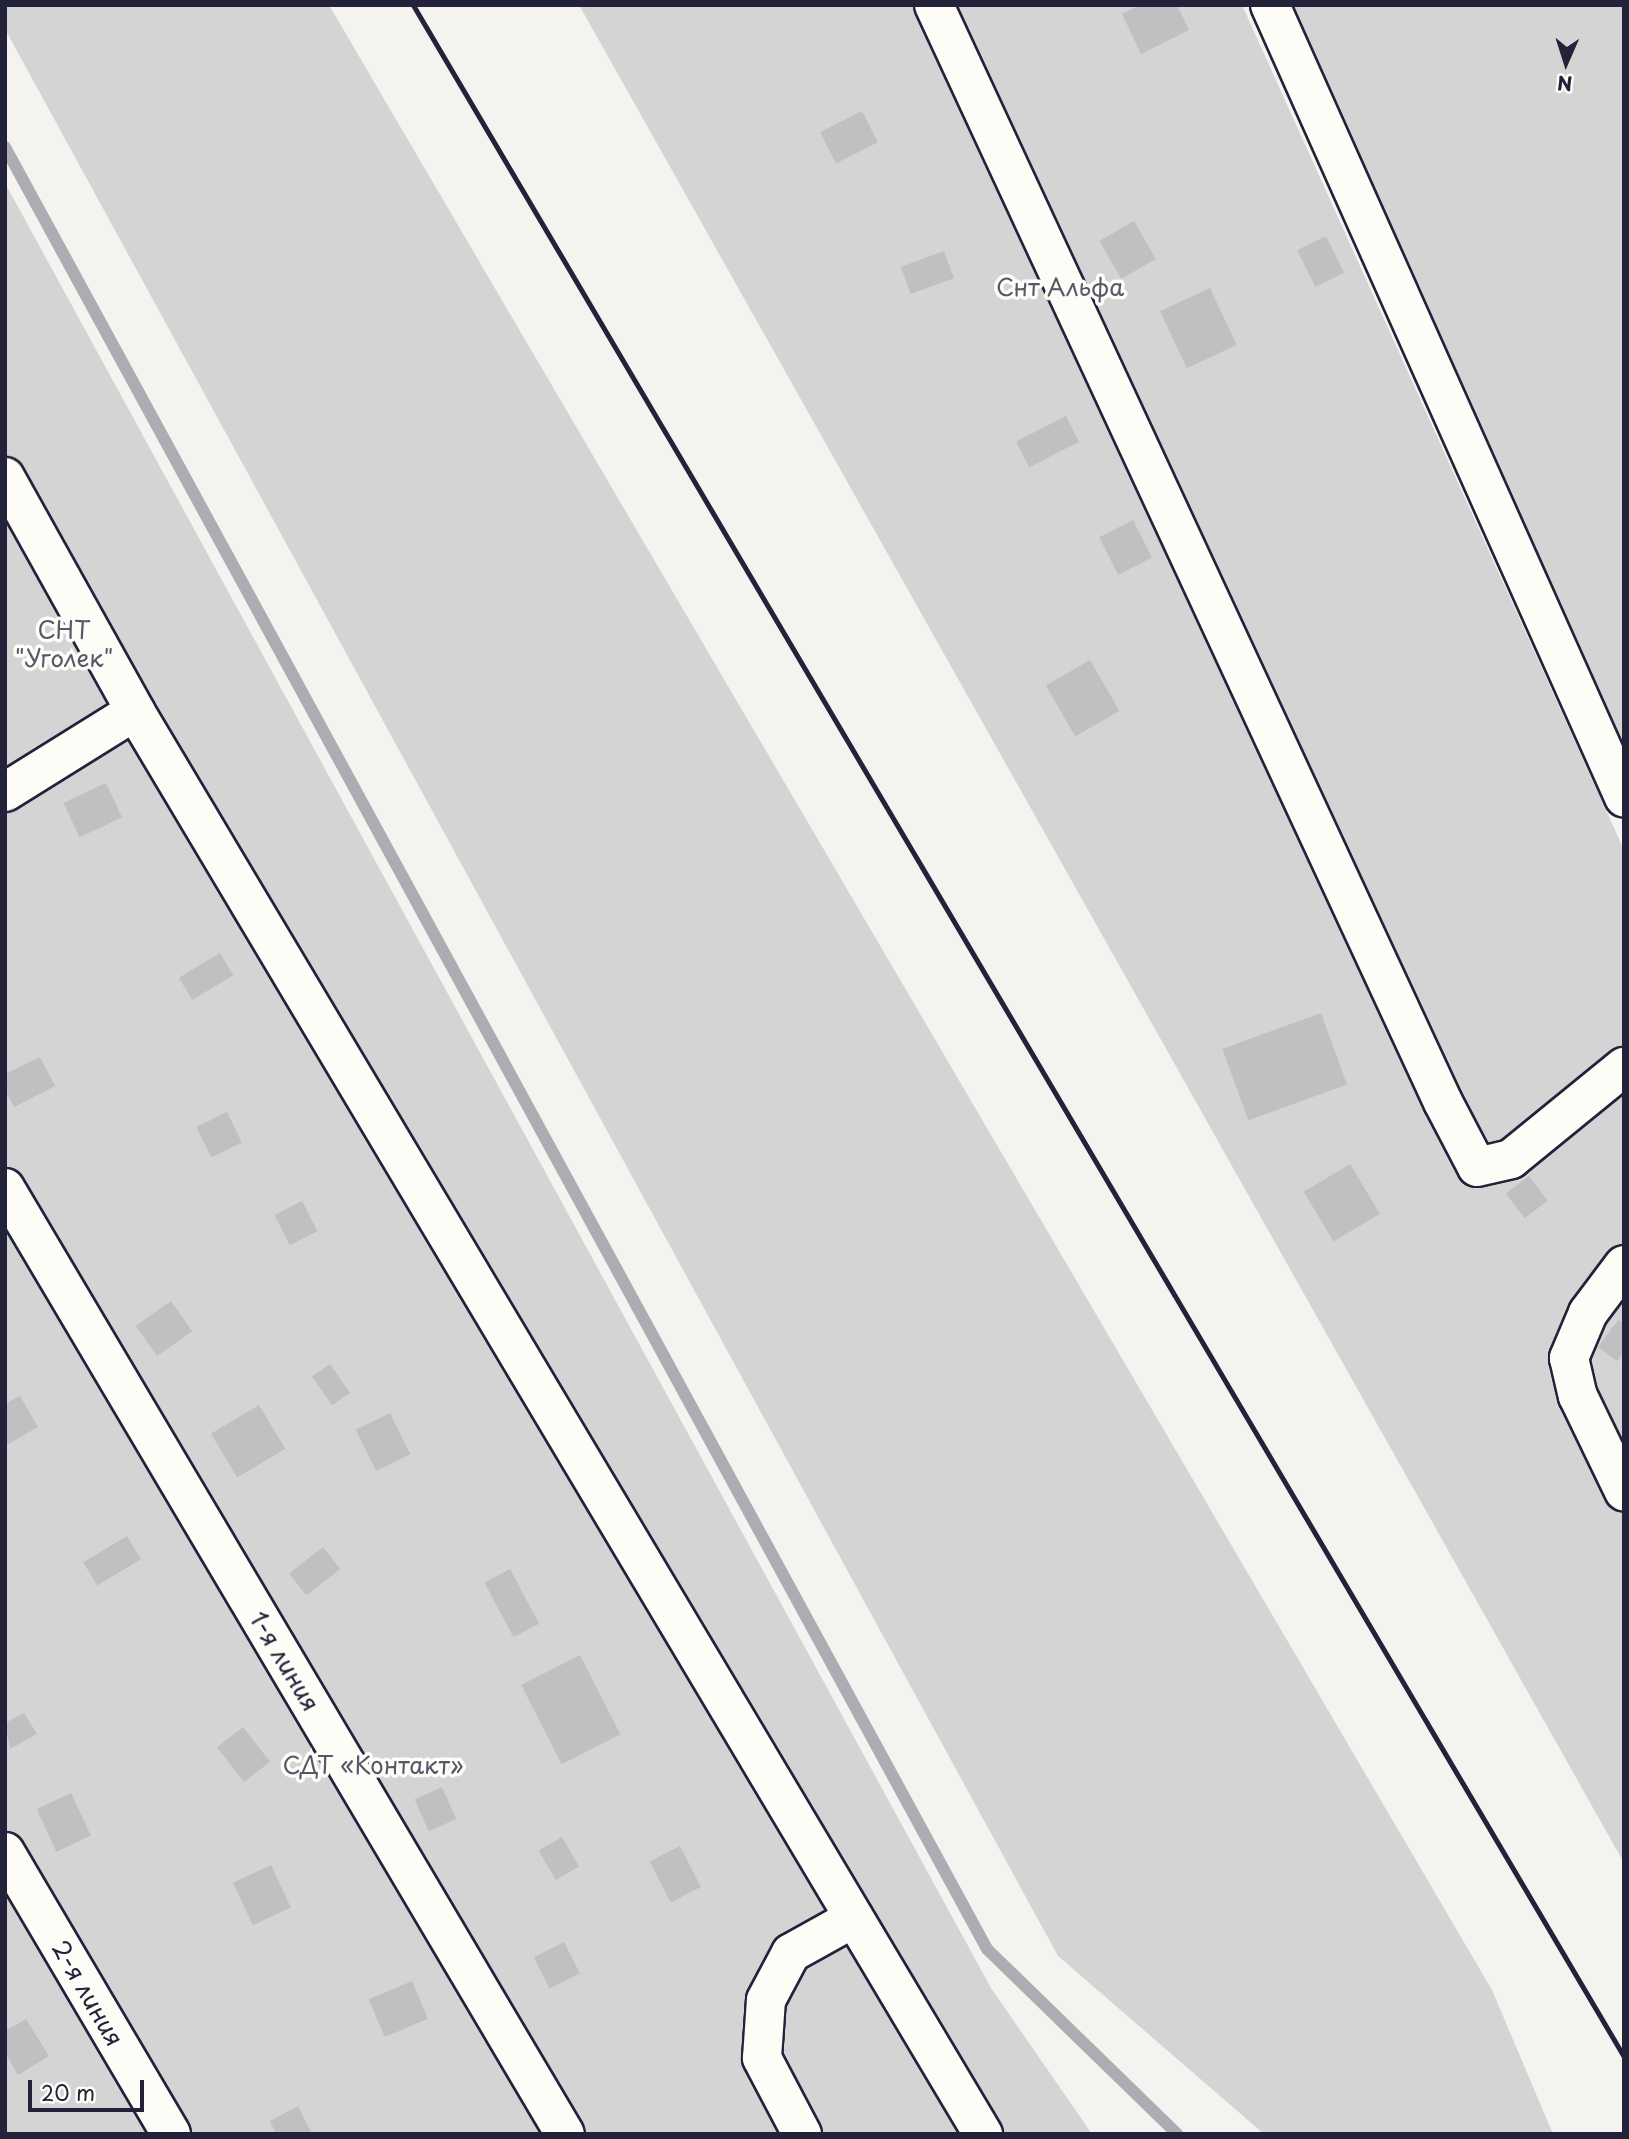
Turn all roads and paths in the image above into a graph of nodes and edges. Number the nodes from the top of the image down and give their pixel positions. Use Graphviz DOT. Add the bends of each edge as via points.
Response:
graph roads {
  1 [pos="934,5"];
  2 [pos="1270,5"];
  3 [pos="5,477"];
  4 [pos="135,711"];
  5 [pos="5,792"];
  6 [pos="1624,797"];
  7 [pos="1624,1067"];
  8 [pos="5,1188"];
  9 [pos="1624,1265"];
  10 [pos="1624,1491"];
  11 [pos="5,1852"];
  12 [pos="854,1918"];
  13 [pos="171,2134"];
  14 [pos="565,2134"];
  15 [pos="803,2134"];
  16 [pos="983,2134"];
  1 -- 7 [label="street" via="1477,1167 1511,1159"];
  2 -- 6 [label="street"];
  3 -- 4 [label="street"];
  4 -- 5 [label="street"];
  4 -- 12 [label="street"];
  8 -- 14 [label="street, 1-я линия"];
  9 -- 10 [label="street" via="1588,1313 1569,1359 1578,1395"];
  11 -- 13 [label="street, 2-я линия"];
  12 -- 15 [label="street" via="791,1953 766,2000 762,2059"];
  12 -- 16 [label="street"];
}
